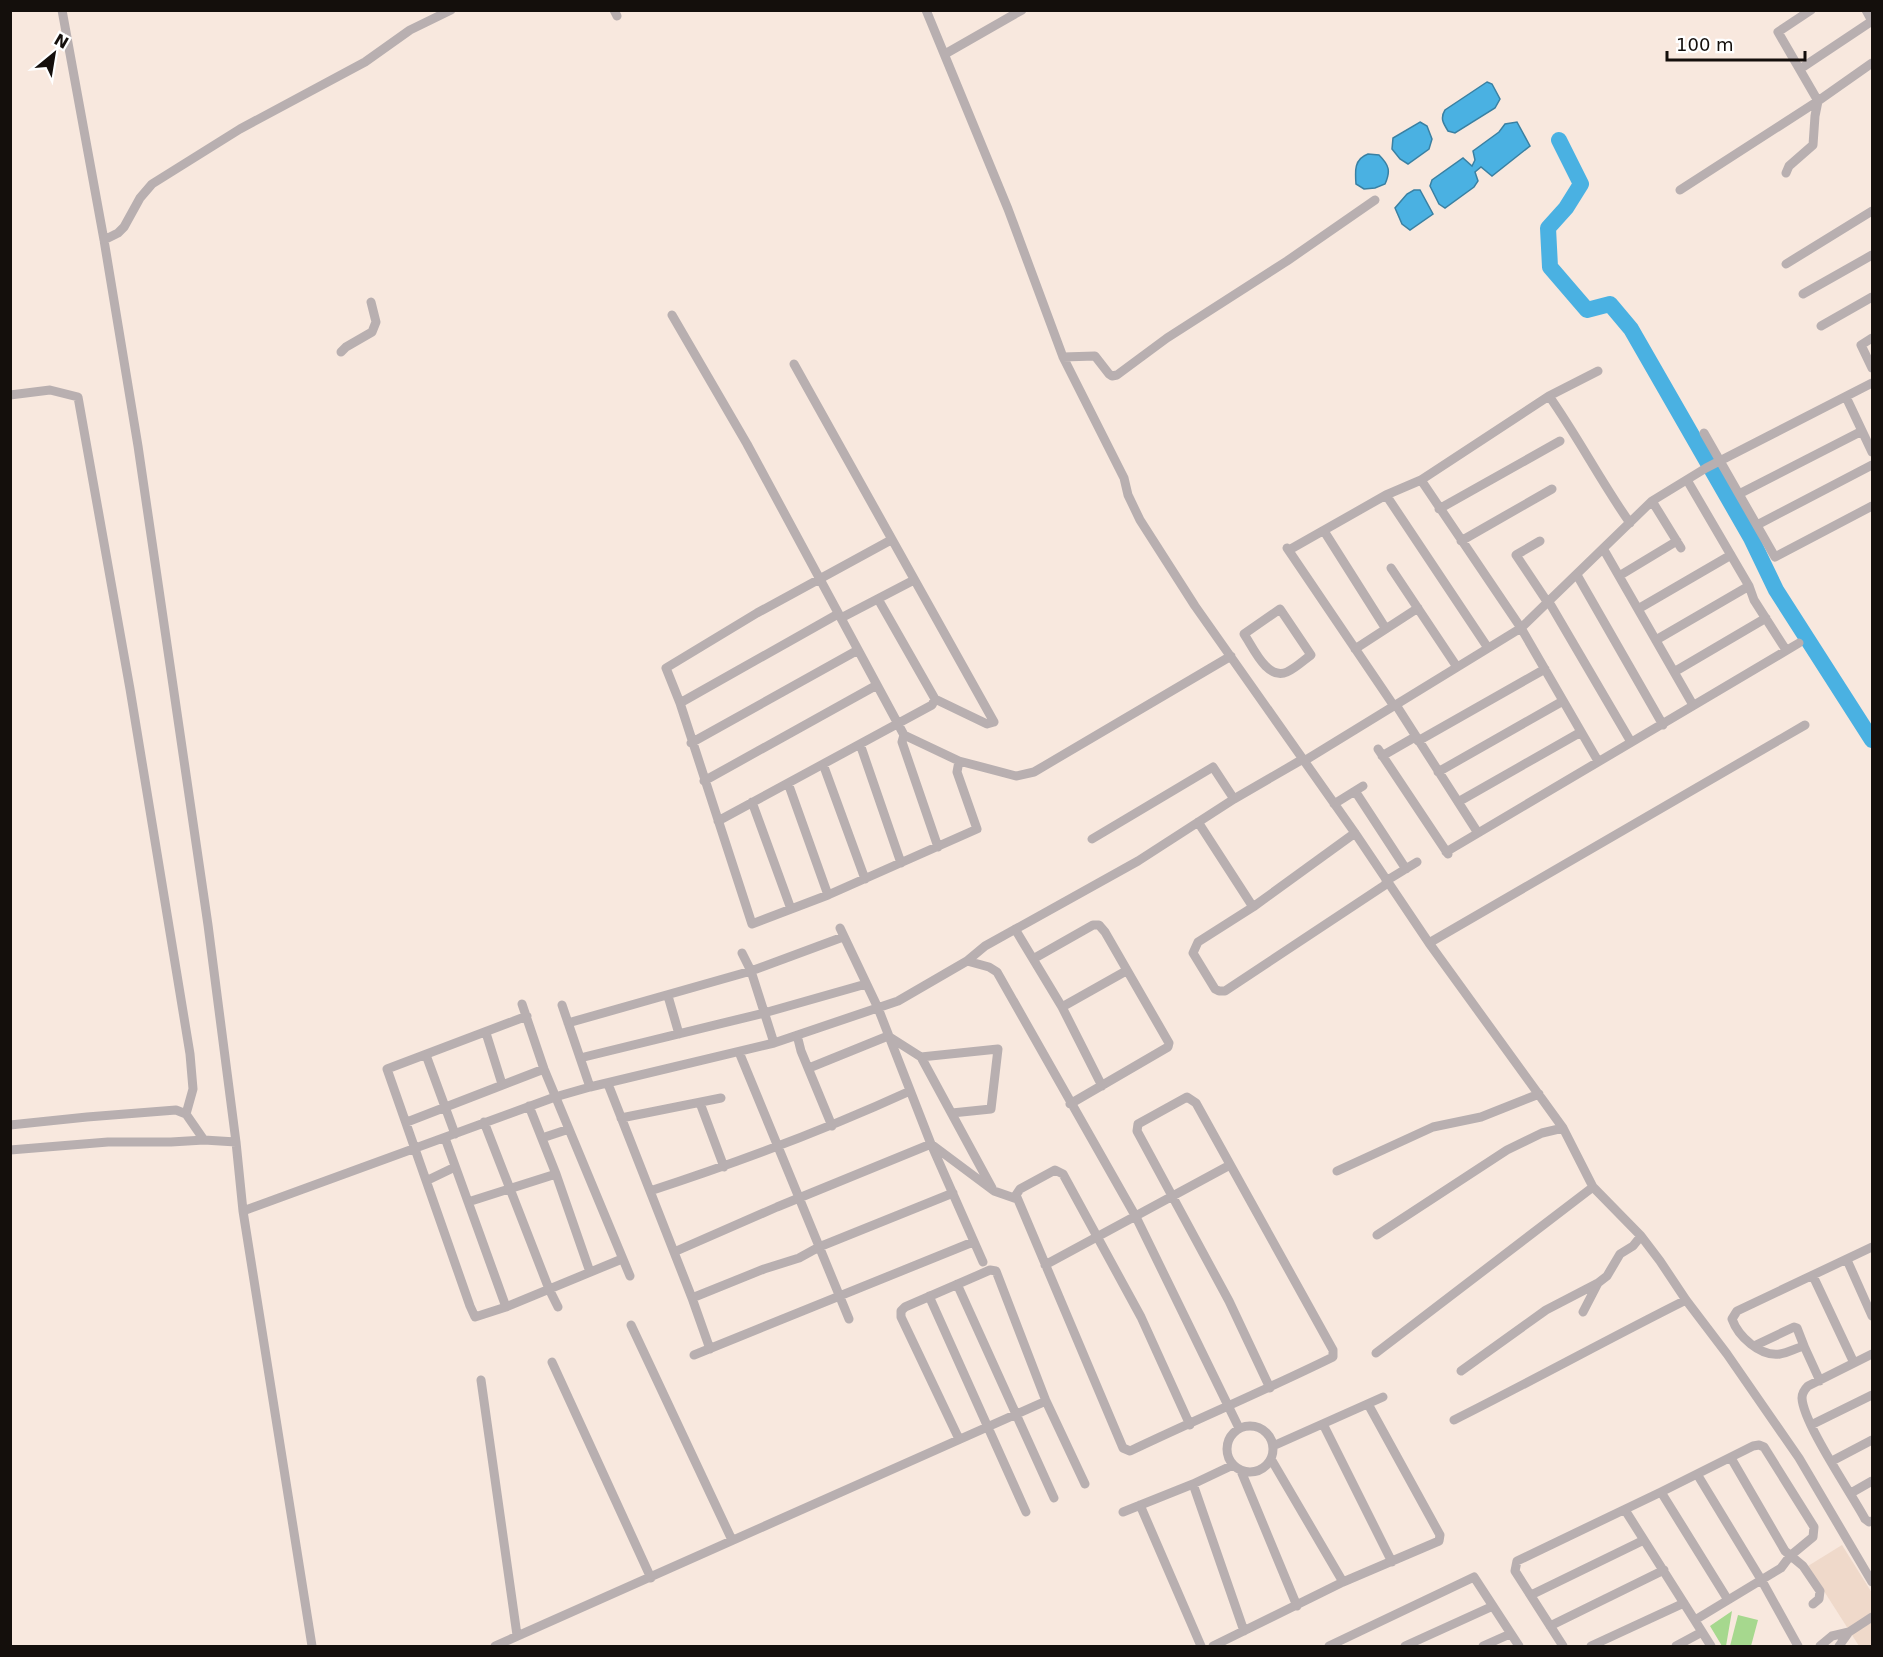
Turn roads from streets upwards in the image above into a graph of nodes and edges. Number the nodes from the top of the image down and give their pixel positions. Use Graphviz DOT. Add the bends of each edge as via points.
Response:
graph roads {
  1 [pos="62,10"];
  2 [pos="451,10"];
  3 [pos="926,10"];
  4 [pos="1022,10"];
  5 [pos="1811,10"];
  6 [pos="1866,10"];
  7 [pos="1872,21"];
  8 [pos="945,54"];
  9 [pos="1872,63"];
  10 [pos="1800,69"];
  11 [pos="1818,100"];
  12 [pos="1786,173"];
  13 [pos="1680,190"];
  14 [pos="1375,200"];
  15 [pos="1872,211"];
  16 [pos="104,240"];
  17 [pos="1872,255"];
  18 [pos="1786,264"];
  19 [pos="1803,294"];
  20 [pos="1872,297"];
  21 [pos="371,302"];
  22 [pos="672,315"];
  23 [pos="1821,326"];
  24 [pos="1872,338"];
  25 [pos="341,352"];
  26 [pos="1063,357"];
  27 [pos="794,364"];
  28 [pos="1872,368"];
  29 [pos="1598,371"];
  30 [pos="1872,384"];
  31 [pos="10,395"];
  32 [pos="1549,396"];
  33 [pos="1846,397"];
  34 [pos="1862,430"];
  35 [pos="1704,433"];
  36 [pos="1560,441"];
  37 [pos="1872,452"];
  38 [pos="1718,462"];
  39 [pos="1872,465"];
  40 [pos="1421,480"];
  41 [pos="1687,480"];
  42 [pos="1552,489"];
  43 [pos="1739,494"];
  44 [pos="1386,495"];
  45 [pos="1653,501"];
  46 [pos="1872,506"];
  47 [pos="1438,509"];
  48 [pos="1630,523"];
  49 [pos="1757,525"];
  50 [pos="1324,531"];
  51 [pos="891,540"];
  52 [pos="1461,541"];
  53 [pos="1540,541"];
  54 [pos="1604,550"];
  55 [pos="1731,555"];
  56 [pos="1391,568"];
  57 [pos="1577,575"];
  58 [pos="1619,576"];
  59 [pos="821,579"];
  60 [pos="914,580"];
  61 [pos="1749,586"];
  62 [pos="878,599"];
  63 [pos="1548,602"];
  64 [pos="1418,608"];
  65 [pos="1638,609"];
  66 [pos="840,616"];
  67 [pos="1766,618"];
  68 [pos="1386,628"];
  69 [pos="1521,628"];
  70 [pos="1656,640"];
  71 [pos="1799,643"];
  72 [pos="1488,648"];
  73 [pos="1355,649"];
  74 [pos="858,650"];
  75 [pos="1786,651"];
  76 [pos="1311,655"];
  77 [pos="1231,656"];
  78 [pos="1457,667"];
  79 [pos="1545,669"];
  80 [pos="1674,672"];
  81 [pos="877,685"];
  82 [pos="935,699"];
  83 [pos="1563,701"];
  84 [pos="680,704"];
  85 [pos="1693,705"];
  86 [pos="1395,706"];
  87 [pos="898,724"];
  88 [pos="1662,724"];
  89 [pos="1805,725"];
  90 [pos="1581,732"];
  91 [pos="904,735"];
  92 [pos="1417,739"];
  93 [pos="1631,742"];
  94 [pos="692,743"];
  95 [pos="860,744"];
  96 [pos="1304,760"];
  97 [pos="959,761"];
  98 [pos="1598,761"];
  99 [pos="823,764"];
  100 [pos="1438,772"];
  101 [pos="704,781"];
  102 [pos="788,783"];
  103 [pos="1234,799"];
  104 [pos="752,802"];
  105 [pos="1458,802"];
  106 [pos="1335,804"];
  107 [pos="718,821"];
  108 [pos="1198,822"];
  109 [pos="1355,833"];
  110 [pos="1478,833"];
  111 [pos="1092,840"];
  112 [pos="938,847"];
  113 [pos="1417,862"];
  114 [pos="901,864"];
  115 [pos="1406,869"];
  116 [pos="865,879"];
  117 [pos="1387,882"];
  118 [pos="828,895"];
  119 [pos="1253,907"];
  120 [pos="792,909"];
  121 [pos="1015,929"];
  122 [pos="1429,944"];
  123 [pos="742,953"];
  124 [pos="1033,959"];
  125 [pos="967,961"];
  126 [pos="751,971"];
  127 [pos="1126,971"];
  128 [pos="867,984"];
  129 [pos="668,996"];
  130 [pos="522,1004"];
  131 [pos="562,1005"];
  132 [pos="1062,1007"];
  133 [pos="878,1008"];
  134 [pos="764,1013"];
  135 [pos="526,1016"];
  136 [pos="568,1023"];
  137 [pos="486,1033"];
  138 [pos="679,1034"];
  139 [pos="797,1035"];
  140 [pos="888,1036"];
  141 [pos="774,1043"];
  142 [pos="739,1052"];
  143 [pos="426,1055"];
  144 [pos="921,1057"];
  145 [pos="580,1058"];
  146 [pos="809,1068"];
  147 [pos="544,1069"];
  148 [pos="502,1084"];
  149 [pos="608,1084"];
  150 [pos="1102,1086"];
  151 [pos="590,1087"];
  152 [pos="910,1091"];
  153 [pos="1539,1094"];
  154 [pos="555,1097"];
  155 [pos="721,1098"];
  156 [pos="700,1103"];
  157 [pos="1070,1104"];
  158 [pos="529,1106"];
  159 [pos="446,1107"];
  160 [pos="952,1113"];
  161 [pos="186,1114"];
  162 [pos="621,1118"];
  163 [pos="407,1122"];
  164 [pos="484,1122"];
  165 [pos="10,1125"];
  166 [pos="832,1126"];
  167 [pos="1563,1128"];
  168 [pos="569,1129"];
  169 [pos="450,1136"];
  170 [pos="542,1138"];
  171 [pos="204,1140"];
  172 [pos="236,1142"];
  173 [pos="931,1144"];
  174 [pos="779,1147"];
  175 [pos="416,1148"];
  176 [pos="10,1150"];
  177 [pos="1230,1165"];
  178 [pos="455,1167"];
  179 [pos="724,1167"];
  180 [pos="1337,1171"];
  181 [pos="556,1174"];
  182 [pos="428,1180"];
  183 [pos="1593,1187"];
  184 [pos="510,1189"];
  185 [pos="650,1191"];
  186 [pos="994,1191"];
  187 [pos="953,1193"];
  188 [pos="1172,1197"];
  189 [pos="799,1198"];
  190 [pos="1017,1199"];
  191 [pos="468,1202"];
  192 [pos="243,1211"];
  193 [pos="1136,1217"];
  194 [pos="1377,1235"];
  195 [pos="1641,1236"];
  196 [pos="1098,1237"];
  197 [pos="973,1242"];
  198 [pos="819,1247"];
  199 [pos="1872,1248"];
  200 [pos="674,1252"];
  201 [pos="622,1259"];
  202 [pos="1846,1260"];
  203 [pos="983,1262"];
  204 [pos="1045,1265"];
  205 [pos="590,1272"];
  206 [pos="1813,1275"];
  207 [pos="630,1276"];
  208 [pos="1598,1283"];
  209 [pos="957,1284"];
  210 [pos="549,1289"];
  211 [pos="839,1295"];
  212 [pos="929,1296"];
  213 [pos="692,1298"];
  214 [pos="1686,1300"];
  215 [pos="506,1307"];
  216 [pos="558,1307"];
  217 [pos="1583,1312"];
  218 [pos="1872,1316"];
  219 [pos="849,1319"];
  220 [pos="631,1325"];
  221 [pos="1754,1346"];
  222 [pos="1804,1346"];
  223 [pos="710,1349"];
  224 [pos="1376,1353"];
  225 [pos="1872,1354"];
  226 [pos="694,1355"];
  227 [pos="552,1362"];
  228 [pos="1854,1363"];
  229 [pos="1461,1371"];
  230 [pos="481,1380"];
  231 [pos="1820,1381"];
  232 [pos="1270,1388"];
  233 [pos="1872,1395"];
  234 [pos="1383,1397"];
  235 [pos="1046,1401"];
  236 [pos="1368,1404"];
  237 [pos="1228,1406"];
  238 [pos="1017,1414"];
  239 [pos="1454,1420"];
  240 [pos="1323,1424"];
  241 [pos="1190,1425"];
  242 [pos="1810,1425"];
  243 [pos="987,1426"];
  244 [pos="1239,1428"];
  245 [pos="959,1439"];
  246 [pos="1872,1440"];
  247 [pos="1273,1446"];
  248 [pos="1731,1458"];
  249 [pos="1271,1459"];
  250 [pos="1832,1461"];
  251 [pos="1237,1468"];
  252 [pos="1697,1474"];
  253 [pos="1872,1481"];
  254 [pos="1085,1484"];
  255 [pos="1193,1484"];
  256 [pos="1661,1492"];
  257 [pos="1851,1493"];
  258 [pos="1054,1498"];
  259 [pos="1140,1505"];
  260 [pos="1625,1510"];
  261 [pos="1026,1512"];
  262 [pos="1123,1512"];
  263 [pos="1872,1521"];
  264 [pos="732,1540"];
  265 [pos="1644,1540"];
  266 [pos="1790,1556"];
  267 [pos="1392,1562"];
  268 [pos="1664,1570"];
  269 [pos="651,1578"];
  270 [pos="1762,1581"];
  271 [pos="1343,1582"];
  272 [pos="1872,1582"];
  273 [pos="1531,1595"];
  274 [pos="1728,1600"];
  275 [pos="1684,1603"];
  276 [pos="1813,1604"];
  277 [pos="1297,1606"];
  278 [pos="1493,1606"];
  279 [pos="1872,1617"];
  280 [pos="1695,1620"];
  281 [pos="1550,1626"];
  282 [pos="1244,1630"];
  283 [pos="1702,1632"];
  284 [pos="1849,1632"];
  285 [pos="1510,1634"];
  286 [pos="517,1635"];
  287 [pos="312,1647"];
  288 [pos="495,1647"];
  289 [pos="1201,1647"];
  290 [pos="1213,1647"];
  291 [pos="1329,1647"];
  292 [pos="1405,1647"];
  293 [pos="1483,1647"];
  294 [pos="1519,1647"];
  295 [pos="1563,1647"];
  296 [pos="1591,1647"];
  297 [pos="1676,1647"];
  298 [pos="1712,1647"];
  299 [pos="1798,1647"];
  300 [pos="1820,1647"];
  301 [pos="1839,1647"];
  1 -- 16 [label="street"];
  2 -- 16 [label="street" via="410,30 365,62 240,129 152,184 124,227"];
  3 -- 8 [label="street"];
  4 -- 8 [label="street"];
  5 -- 10 [label="street" via="1778,32"];
  6 -- 7 [label="street"];
  7 -- 10 [label="street"];
  8 -- 26 [label="street"];
  9 -- 11 [label="street"];
  10 -- 11 [label="street"];
  11 -- 12 [label="street" via="1813,145"];
  11 -- 13 [label="street"];
  14 -- 26 [label="street" via="1117,375 1109,374 1095,356"];
  15 -- 18 [label="street"];
  16 -- 172 [label="street" via="172,676"];
  17 -- 19 [label="street"];
  20 -- 23 [label="street"];
  21 -- 25 [label="street" via="376,322 372,332"];
  22 -- 59 [label="street"];
  24 -- 28 [label="street" via="1861,345"];
  26 -- 77 [label="street" via="1124,478 1140,520"];
  27 -- 51 [label="street"];
  29 -- 32 [label="street"];
  30 -- 33 [label="street"];
  31 -- 161 [label="street" via="50,390 78,397 190,1054 193,1089"];
  32 -- 40 [label="street"];
  32 -- 48 [label="street"];
  33 -- 34 [label="street"];
  33 -- 38 [label="street"];
  34 -- 37 [label="street"];
  34 -- 43 [label="street"];
  35 -- 38 [label="street"];
  36 -- 47 [label="street"];
  38 -- 41 [label="street"];
  38 -- 43 [label="street"];
  39 -- 49 [label="street"];
  40 -- 44 [label="street"];
  40 -- 47 [label="street"];
  41 -- 45 [label="street"];
  41 -- 55 [label="street"];
  42 -- 52 [label="street"];
  43 -- 49 [label="street"];
  44 -- 50 [label="street"];
  44 -- 72 [label="street"];
  45 -- 48 [label="street"];
  45 -- 58 [label="street" via="1679,545"];
  46 -- 49 [label="street" via="1775,556"];
  47 -- 52 [label="street"];
  48 -- 54 [label="street"];
  50 -- 68 [label="street"];
  50 -- 73 [label="street" via="1288,549"];
  51 -- 59 [label="street"];
  51 -- 60 [label="street"];
  52 -- 69 [label="street"];
  53 -- 63 [label="street" via="1516,555"];
  54 -- 57 [label="street"];
  54 -- 58 [label="street"];
  55 -- 61 [label="street"];
  55 -- 65 [label="street"];
  56 -- 64 [label="street"];
  57 -- 63 [label="street"];
  57 -- 88 [label="street"];
  58 -- 65 [label="street"];
  59 -- 66 [label="street"];
  59 -- 84 [label="street" via="666,668"];
  60 -- 62 [label="street"];
  60 -- 82 [label="street" via="994,722 987,724"];
  61 -- 67 [label="street"];
  61 -- 70 [label="street"];
  62 -- 66 [label="street"];
  62 -- 82 [label="street"];
  63 -- 69 [label="street"];
  63 -- 93 [label="street"];
  64 -- 68 [label="street"];
  64 -- 78 [label="street"];
  65 -- 70 [label="street"];
  66 -- 74 [label="street"];
  66 -- 84 [label="street"];
  67 -- 75 [label="street"];
  67 -- 80 [label="street"];
  68 -- 73 [label="street"];
  69 -- 72 [label="street"];
  69 -- 79 [label="street"];
  70 -- 80 [label="street"];
  71 -- 75 [label="street"];
  72 -- 78 [label="street"];
  73 -- 86 [label="street"];
  74 -- 81 [label="street"];
  74 -- 94 [label="street"];
  75 -- 85 [label="street"];
  76 -- 76 [label="street" via="1280,609 1244,634 1267,668 1276,673 1285,673"];
  77 -- 96 [label="street"];
  77 -- 97 [label="street" via="1034,772 1016,776"];
  78 -- 86 [label="street"];
  79 -- 83 [label="street"];
  79 -- 92 [label="street"];
  80 -- 85 [label="street"];
  81 -- 87 [label="street"];
  81 -- 101 [label="street"];
  82 -- 87 [label="street" via="932,705"];
  83 -- 90 [label="street"];
  83 -- 100 [label="street"];
  84 -- 94 [label="street"];
  85 -- 88 [label="street"];
  86 -- 92 [label="street"];
  86 -- 96 [label="street"];
  87 -- 91 [label="street"];
  87 -- 95 [label="street"];
  88 -- 93 [label="street"];
  89 -- 122 [label="street"];
  90 -- 98 [label="street"];
  90 -- 105 [label="street"];
  91 -- 97 [label="street"];
  91 -- 112 [label="street" via="902,742"];
  92 -- 100 [label="street"];
  92 -- 110 [label="street" via="1380,753 1448,853"];
  93 -- 98 [label="street"];
  94 -- 101 [label="street"];
  95 -- 99 [label="street"];
  95 -- 114 [label="street"];
  96 -- 103 [label="street"];
  96 -- 106 [label="street"];
  97 -- 112 [label="street" via="957,772 976,829"];
  98 -- 110 [label="street"];
  99 -- 102 [label="street"];
  99 -- 116 [label="street"];
  100 -- 105 [label="street"];
  101 -- 107 [label="street"];
  102 -- 104 [label="street"];
  102 -- 118 [label="street"];
  103 -- 108 [label="street"];
  103 -- 111 [label="street" via="1213,767"];
  104 -- 107 [label="street"];
  104 -- 120 [label="street"];
  105 -- 110 [label="street"];
  106 -- 109 [label="street"];
  106 -- 115 [label="street" via="1359,789"];
  107 -- 120 [label="street" via="752,924"];
  108 -- 119 [label="street"];
  108 -- 121 [label="street" via="1138,861"];
  109 -- 117 [label="street"];
  109 -- 119 [label="street"];
  112 -- 114 [label="street"];
  113 -- 115 [label="street"];
  114 -- 116 [label="street"];
  115 -- 117 [label="street"];
  116 -- 118 [label="street"];
  117 -- 119 [label="street" via="1225,991 1219,991 1193,954 1194,948"];
  117 -- 122 [label="street"];
  118 -- 120 [label="street"];
  121 -- 124 [label="street"];
  121 -- 125 [label="street"];
  122 -- 153 [label="street"];
  123 -- 126 [label="street"];
  124 -- 127 [label="street" via="1099,925"];
  124 -- 132 [label="street"];
  125 -- 133 [label="street" via="913,994"];
  125 -- 157 [label="street" via="998,972"];
  126 -- 128 [label="street" via="842,932"];
  126 -- 129 [label="street"];
  126 -- 134 [label="street"];
  127 -- 132 [label="street"];
  127 -- 150 [label="street" via="1170,1043"];
  128 -- 133 [label="street"];
  128 -- 134 [label="street"];
  129 -- 136 [label="street"];
  129 -- 138 [label="street"];
  130 -- 135 [label="street"];
  131 -- 136 [label="street"];
  132 -- 150 [label="street"];
  133 -- 139 [label="street"];
  133 -- 140 [label="street"];
  134 -- 138 [label="street"];
  134 -- 141 [label="street"];
  135 -- 137 [label="street"];
  135 -- 147 [label="street"];
  136 -- 145 [label="street"];
  137 -- 143 [label="street"];
  137 -- 148 [label="street"];
  138 -- 145 [label="street"];
  139 -- 141 [label="street"];
  139 -- 146 [label="street"];
  140 -- 144 [label="street"];
  140 -- 146 [label="street"];
  140 -- 152 [label="street"];
  141 -- 142 [label="street"];
  142 -- 149 [label="street"];
  142 -- 174 [label="street"];
  143 -- 159 [label="street"];
  143 -- 163 [label="street" via="387,1069"];
  144 -- 160 [label="street"];
  144 -- 160 [label="street" via="998,1049 992,1109"];
  145 -- 151 [label="street"];
  146 -- 166 [label="street"];
  147 -- 148 [label="street"];
  147 -- 154 [label="street"];
  148 -- 159 [label="street"];
  149 -- 151 [label="street"];
  149 -- 162 [label="street"];
  150 -- 157 [label="street"];
  151 -- 154 [label="street"];
  152 -- 166 [label="street"];
  152 -- 173 [label="street"];
  153 -- 167 [label="street"];
  153 -- 180 [label="street" via="1481,1117 1433,1128"];
  154 -- 158 [label="street"];
  154 -- 168 [label="street"];
  155 -- 156 [label="street"];
  156 -- 162 [label="street"];
  156 -- 179 [label="street"];
  157 -- 193 [label="street"];
  158 -- 164 [label="street"];
  158 -- 170 [label="street"];
  159 -- 163 [label="street"];
  159 -- 169 [label="street"];
  160 -- 186 [label="street"];
  161 -- 165 [label="street" via="176,1110"];
  161 -- 171 [label="street"];
  162 -- 185 [label="street"];
  163 -- 175 [label="street"];
  164 -- 169 [label="street"];
  164 -- 184 [label="street"];
  166 -- 174 [label="street"];
  167 -- 183 [label="street"];
  167 -- 194 [label="street" via="1542,1133 1507,1150"];
  168 -- 170 [label="street"];
  168 -- 201 [label="street"];
  169 -- 175 [label="street"];
  169 -- 178 [label="street"];
  170 -- 181 [label="street"];
  171 -- 172 [label="street"];
  171 -- 176 [label="street"];
  172 -- 192 [label="street"];
  173 -- 186 [label="street"];
  173 -- 187 [label="street"];
  173 -- 189 [label="street"];
  174 -- 179 [label="street"];
  174 -- 189 [label="street"];
  175 -- 182 [label="street"];
  175 -- 192 [label="street"];
  177 -- 188 [label="street"];
  177 -- 188 [label="street" via="1190,1098 1138,1124 1137,1131"];
  177 -- 232 [label="street" via="1333,1350 1333,1357"];
  178 -- 182 [label="street"];
  178 -- 191 [label="street"];
  179 -- 185 [label="street"];
  181 -- 184 [label="street"];
  181 -- 205 [label="street"];
  182 -- 215 [label="street" via="475,1317"];
  183 -- 195 [label="street"];
  183 -- 224 [label="street"];
  184 -- 191 [label="street"];
  184 -- 210 [label="street"];
  185 -- 200 [label="street"];
  186 -- 190 [label="street"];
  187 -- 197 [label="street"];
  187 -- 198 [label="street"];
  188 -- 193 [label="street"];
  188 -- 232 [label="street" via="1229,1301"];
  189 -- 198 [label="street"];
  189 -- 200 [label="street"];
  190 -- 196 [label="street" via="1020,1189 1055,1170 1061,1172"];
  190 -- 204 [label="street"];
  191 -- 215 [label="street"];
  192 -- 287 [label="street"];
  193 -- 196 [label="street"];
  193 -- 237 [label="street"];
  195 -- 208 [label="street" via="1620,1254"];
  195 -- 214 [label="street"];
  196 -- 204 [label="street"];
  196 -- 241 [label="street" via="1141,1317"];
  197 -- 203 [label="street"];
  197 -- 211 [label="street"];
  198 -- 211 [label="street"];
  198 -- 213 [label="street"];
  199 -- 202 [label="street"];
  200 -- 213 [label="street"];
  201 -- 205 [label="street"];
  201 -- 207 [label="street"];
  202 -- 206 [label="street"];
  202 -- 218 [label="street"];
  204 -- 241 [label="street" via="1123,1448 1130,1451"];
  205 -- 210 [label="street"];
  206 -- 221 [label="street" via="1737,1311 1732,1319 1736,1330"];
  206 -- 228 [label="street"];
  208 -- 217 [label="street"];
  208 -- 229 [label="street" via="1546,1310"];
  209 -- 212 [label="street"];
  209 -- 235 [label="street" via="996,1271"];
  209 -- 238 [label="street"];
  210 -- 215 [label="street"];
  210 -- 216 [label="street"];
  211 -- 219 [label="street"];
  211 -- 223 [label="street"];
  212 -- 243 [label="street"];
  212 -- 245 [label="street" via="905,1307 901,1317"];
  213 -- 223 [label="street"];
  214 -- 239 [label="street"];
  214 -- 272 [label="street" via="1799,1458"];
  220 -- 264 [label="street"];
  221 -- 222 [label="street" via="1767,1354 1780,1354"];
  221 -- 222 [label="street" via="1794,1327"];
  222 -- 231 [label="street"];
  223 -- 226 [label="street"];
  225 -- 228 [label="street"];
  227 -- 269 [label="street"];
  228 -- 231 [label="street"];
  230 -- 286 [label="street"];
  231 -- 242 [label="street" via="1804,1391 1802,1398"];
  232 -- 237 [label="street"];
  233 -- 242 [label="street"];
  234 -- 236 [label="street"];
  235 -- 238 [label="street"];
  235 -- 254 [label="street"];
  236 -- 240 [label="street"];
  236 -- 267 [label="street" via="1440,1535 1434,1544"];
  237 -- 241 [label="street"];
  237 -- 244 [label="street"];
  238 -- 243 [label="street"];
  238 -- 258 [label="street"];
  240 -- 247 [label="street"];
  240 -- 267 [label="street"];
  242 -- 250 [label="street"];
  243 -- 245 [label="street"];
  243 -- 261 [label="street"];
  244 -- 247 [label="street" via="1260,1429"];
  244 -- 251 [label="street" via="1227,1445"];
  245 -- 264 [label="street"];
  246 -- 250 [label="street"];
  247 -- 249 [label="street"];
  248 -- 252 [label="street"];
  248 -- 266 [label="street"];
  248 -- 266 [label="street" via="1753,1446 1764,1447 1814,1527 1813,1537"];
  249 -- 251 [label="street" via="1255,1472"];
  249 -- 271 [label="street"];
  250 -- 257 [label="street"];
  251 -- 255 [label="street"];
  251 -- 277 [label="street"];
  252 -- 256 [label="street"];
  252 -- 270 [label="street"];
  253 -- 257 [label="street"];
  255 -- 259 [label="street"];
  255 -- 282 [label="street"];
  256 -- 260 [label="street"];
  256 -- 274 [label="street"];
  257 -- 263 [label="street" via="1865,1519"];
  259 -- 262 [label="street"];
  259 -- 289 [label="street"];
  260 -- 265 [label="street"];
  260 -- 273 [label="street" via="1517,1561 1515,1571"];
  264 -- 269 [label="street"];
  265 -- 268 [label="street"];
  265 -- 273 [label="street"];
  266 -- 270 [label="street"];
  266 -- 276 [label="street" via="1803,1566 1820,1591"];
  267 -- 271 [label="street"];
  268 -- 275 [label="street"];
  268 -- 281 [label="street"];
  269 -- 286 [label="street"];
  270 -- 274 [label="street"];
  270 -- 299 [label="street"];
  271 -- 277 [label="street"];
  273 -- 281 [label="street"];
  274 -- 280 [label="street"];
  275 -- 280 [label="street"];
  275 -- 296 [label="street"];
  277 -- 282 [label="street"];
  278 -- 285 [label="street"];
  278 -- 291 [label="street" via="1474,1577"];
  278 -- 292 [label="street"];
  279 -- 284 [label="street"];
  280 -- 283 [label="street"];
  281 -- 295 [label="street"];
  282 -- 290 [label="street"];
  283 -- 297 [label="street"];
  283 -- 298 [label="street"];
  284 -- 300 [label="street" via="1832,1636"];
  284 -- 301 [label="street"];
  285 -- 293 [label="street"];
  285 -- 294 [label="street"];
  286 -- 288 [label="street"];
}
